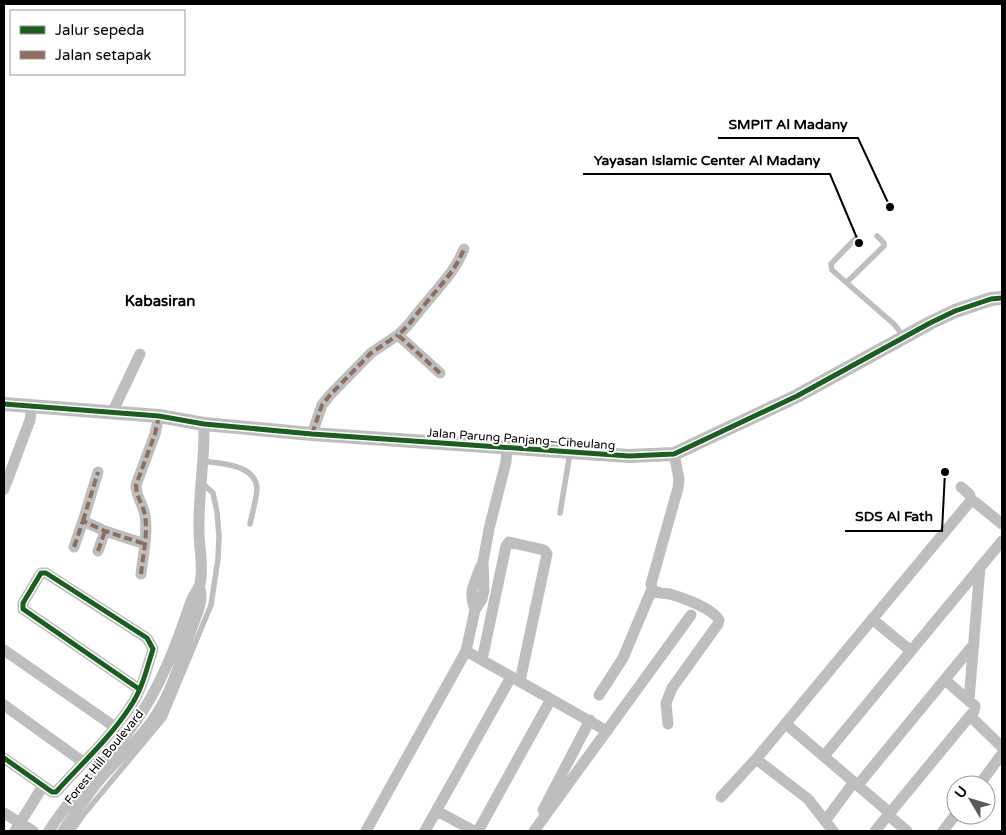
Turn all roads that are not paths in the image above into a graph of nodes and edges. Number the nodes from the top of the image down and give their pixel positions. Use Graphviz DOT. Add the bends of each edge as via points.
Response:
graph roads {
  1 [pos="877,236"];
  2 [pos="856,238"];
  3 [pos="464,249"];
  4 [pos="847,282"];
  5 [pos="1002,298"];
  6 [pos="398,335"];
  7 [pos="905,338"];
  8 [pos="140,354"];
  9 [pos="440,373"];
  10 [pos="4,404"];
  11 [pos="32,406"];
  12 [pos="112,412"];
  13 [pos="159,416"];
  14 [pos="204,424"];
  15 [pos="312,434"];
  16 [pos="507,448"];
  17 [pos="570,453"];
  18 [pos="674,454"];
  19 [pos="204,461"];
  20 [pos="98,472"];
  21 [pos="201,482"];
  22 [pos="961,487"];
  23 [pos="4,489"];
  24 [pos="972,501"];
  25 [pos="560,513"];
  26 [pos="83,521"];
  27 [pos="250,524"];
  28 [pos="1002,524"];
  29 [pos="106,531"];
  30 [pos="1002,541"];
  31 [pos="144,544"];
  32 [pos="74,547"];
  33 [pos="98,551"];
  34 [pos="980,567"];
  35 [pos="141,574"];
  36 [pos="199,586"];
  37 [pos="652,589"];
  38 [pos="691,615"];
  39 [pos="872,619"];
  40 [pos="974,644"];
  41 [pos="4,650"];
  42 [pos="466,651"];
  43 [pos="910,651"];
  44 [pos="482,660"];
  45 [pos="515,679"];
  46 [pos="944,680"];
  47 [pos="140,689"];
  48 [pos="599,695"];
  49 [pos="551,699"];
  50 [pos="969,700"];
  51 [pos="4,705"];
  52 [pos="970,716"];
  53 [pos="590,720"];
  54 [pos="668,724"];
  55 [pos="786,724"];
  56 [pos="115,727"];
  57 [pos="607,730"];
  58 [pos="1002,746"];
  59 [pos="1002,754"];
  60 [pos="824,756"];
  61 [pos="4,758"];
  62 [pos="756,759"];
  63 [pos="83,762"];
  64 [pos="986,775"];
  65 [pos="856,783"];
  66 [pos="43,786"];
  67 [pos="721,797"];
  68 [pos="437,811"];
  69 [pos="4,813"];
  70 [pos="889,814"];
  71 [pos="825,820"];
  72 [pos="17,827"];
  73 [pos="34,831"];
  74 [pos="49,831"];
  75 [pos="63,831"];
  76 [pos="72,831"];
  77 [pos="366,831"];
  78 [pos="426,831"];
  79 [pos="476,831"];
  80 [pos="533,831"];
  81 [pos="833,831"];
  82 [pos="875,831"];
  83 [pos="907,831"];
  1 -- 4 [label="lane" via="884,246"];
  2 -- 4 [label="lane" via="831,264 832,270"];
  3 -- 6 [label="street" via="449,276"];
  4 -- 7 [label="lane"];
  5 -- 7 [label="street, Jalan Parung Panjang–Ciheulang" via="955,311"];
  6 -- 9 [label="street"];
  6 -- 15 [label="street" via="371,354 330,394 322,405"];
  7 -- 18 [label="street, Jalan Parung Panjang–Ciheulang" via="798,396"];
  8 -- 12 [label="street"];
  10 -- 11 [label="street, Jalan Parung Panjang–Ciheulang"];
  11 -- 12 [label="street, Jalan Parung Panjang–Ciheulang"];
  11 -- 23 [label="street" via="30,420"];
  12 -- 13 [label="street, Jalan Parung Panjang–Ciheulang"];
  13 -- 14 [label="street, Jalan Parung Panjang–Ciheulang"];
  13 -- 31 [label="street" via="136,485 136,494 145,514"];
  14 -- 15 [label="street, Jalan Parung Panjang–Ciheulang"];
  14 -- 19 [label="street, Forest Hill Boulevard"];
  15 -- 16 [label="street, Jalan Parung Panjang–Ciheulang"];
  16 -- 17 [label="street, Jalan Parung Panjang–Ciheulang"];
  16 -- 42 [label="street" via="483,562 484,590"];
  17 -- 18 [label="street, Jalan Parung Panjang–Ciheulang"];
  17 -- 25 [label="lane"];
  18 -- 37 [label="street" via="678,488"];
  19 -- 21 [label="street, Forest Hill Boulevard"];
  19 -- 27 [label="lane" via="244,469 252,476 257,488"];
  20 -- 26 [label="street"];
  21 -- 36 [label="street, Forest Hill Boulevard" via="199,530 202,564"];
  21 -- 76 [label="lane" via="213,493 219,536 211,605 164,718"];
  22 -- 24 [label="street"];
  24 -- 28 [label="street"];
  24 -- 39 [label="street"];
  26 -- 29 [label="street"];
  26 -- 32 [label="street"];
  29 -- 31 [label="street"];
  29 -- 33 [label="street"];
  30 -- 34 [label="street"];
  31 -- 35 [label="street"];
  34 -- 40 [label="street"];
  34 -- 43 [label="street"];
  36 -- 74 [label="street" via="149,703"];
  36 -- 75 [label="street, Forest Hill Boulevard" via="202,592 195,619 162,705 139,737 101,778"];
  37 -- 48 [label="street" via="623,658"];
  37 -- 54 [label="street" via="696,604 712,612 719,620 672,688 666,703"];
  38 -- 57 [label="street"];
  39 -- 43 [label="street"];
  39 -- 55 [label="street"];
  40 -- 46 [label="street"];
  40 -- 50 [label="street"];
  41 -- 56 [label="street"];
  42 -- 44 [label="street"];
  42 -- 77 [label="street"];
  43 -- 60 [label="street"];
  44 -- 45 [label="street"];
  44 -- 45 [label="street" via="506,546 509,542 544,550 547,554"];
  45 -- 49 [label="street"];
  45 -- 68 [label="street"];
  46 -- 50 [label="street"];
  46 -- 65 [label="street"];
  47 -- 47 [label="street" via="23,609 23,603 41,573 46,573 147,638 153,649"];
  47 -- 56 [label="street"];
  49 -- 53 [label="street"];
  49 -- 79 [label="street"];
  50 -- 52 [label="street" via="975,708"];
  51 -- 63 [label="street"];
  52 -- 58 [label="street"];
  52 -- 70 [label="street"];
  53 -- 57 [label="street"];
  53 -- 80 [label="street"];
  55 -- 60 [label="street"];
  55 -- 62 [label="street"];
  56 -- 63 [label="street"];
  57 -- 80 [label="street"];
  59 -- 64 [label="street"];
  60 -- 65 [label="street"];
  61 -- 66 [label="street"];
  62 -- 67 [label="street"];
  62 -- 71 [label="street" via="808,799"];
  63 -- 66 [label="street" via="56,792"];
  65 -- 70 [label="street"];
  65 -- 71 [label="street"];
  66 -- 72 [label="street"];
  68 -- 78 [label="street"];
  68 -- 79 [label="street"];
  69 -- 72 [label="street"];
  70 -- 82 [label="street"];
  70 -- 83 [label="street"];
  71 -- 81 [label="street"];
  72 -- 73 [label="street"];
}
